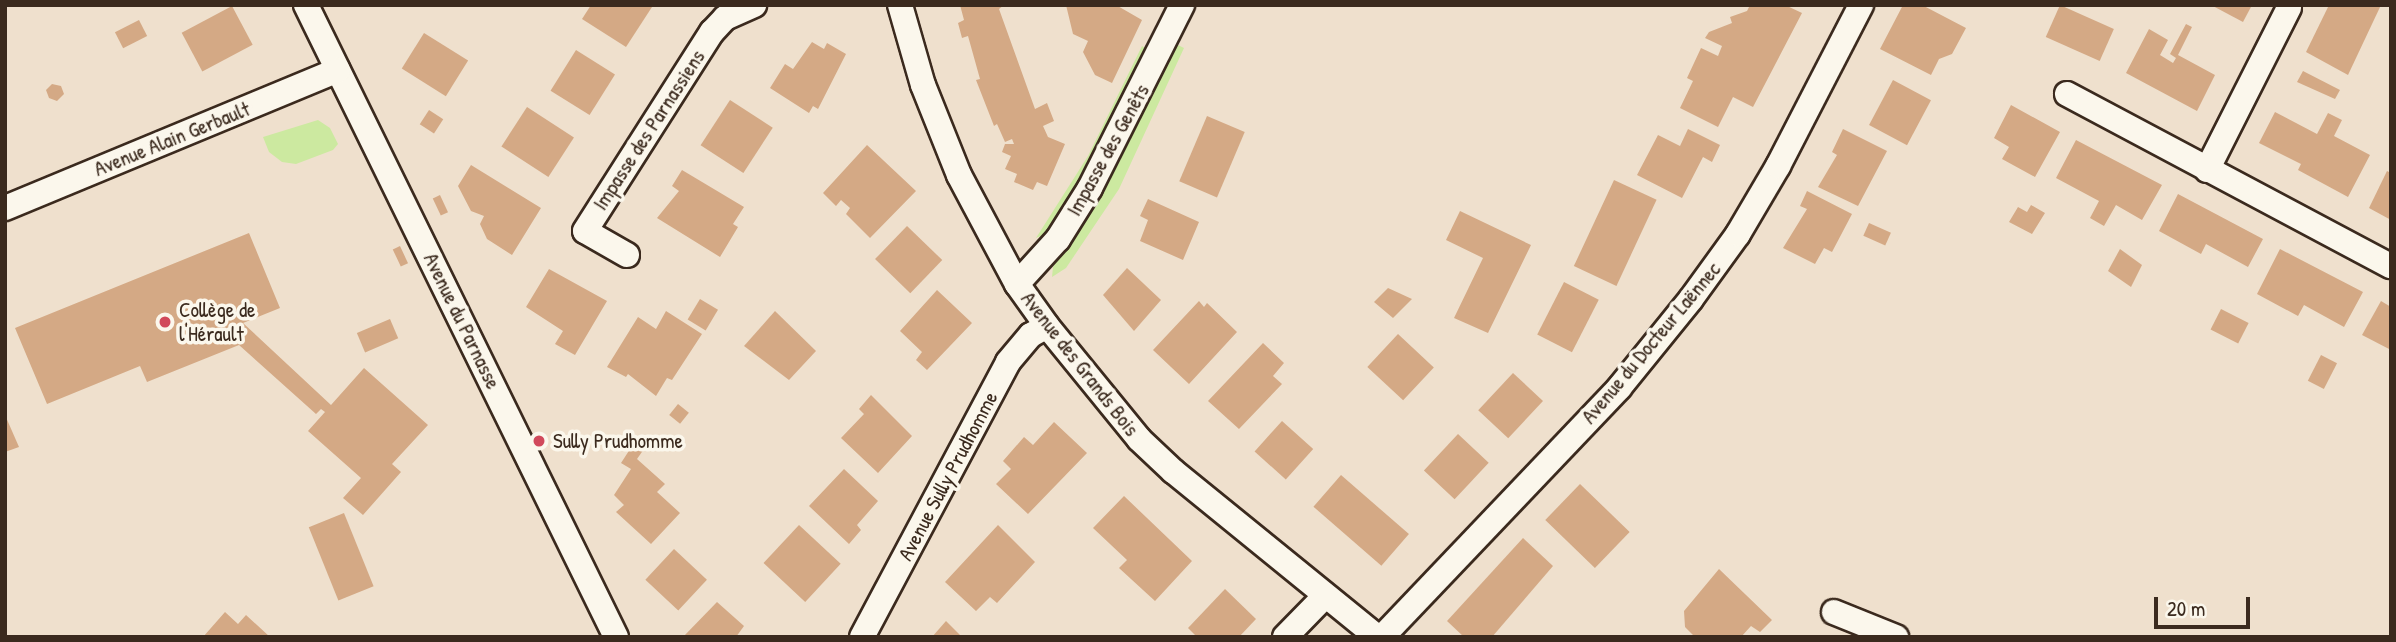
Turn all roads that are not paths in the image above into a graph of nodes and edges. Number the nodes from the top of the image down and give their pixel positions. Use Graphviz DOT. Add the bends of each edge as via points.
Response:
graph roads {
  1 [pos="306,5"];
  2 [pos="900,5"];
  3 [pos="1182,5"];
  4 [pos="1861,5"];
  5 [pos="749,6"];
  6 [pos="2289,8"];
  7 [pos="338,70"];
  8 [pos="2067,94"];
  9 [pos="2207,170"];
  10 [pos="5,208"];
  11 [pos="627,255"];
  12 [pos="2391,266"];
  13 [pos="1017,284"];
  14 [pos="1047,326"];
  15 [pos="1324,597"];
  16 [pos="1834,612"];
  17 [pos="616,637"];
  18 [pos="862,637"];
  19 [pos="1286,637"];
  20 [pos="1380,637"];
  21 [pos="1896,637"];
  1 -- 7 [label="street, Avenue du Parnasse"];
  2 -- 13 [label="street, Avenue des Grands Bois" via="940,133"];
  3 -- 13 [label="street, Impasse des Genêts" via="1090,188 1058,239"];
  4 -- 20 [label="street, Avenue du Docteur Laënnec" via="1778,166 1738,234 1691,299 1619,388"];
  5 -- 11 [label="street, Impasse des Parnassiens" via="712,32 585,231"];
  6 -- 9 [label="street"];
  7 -- 10 [label="street, Avenue Alain Gerbault"];
  7 -- 17 [label="street, Avenue du Parnasse"];
  8 -- 9 [label="street"];
  9 -- 12 [label="street"];
  13 -- 14 [label="street, Avenue des Grands Bois"];
  14 -- 15 [label="street, Avenue des Grands Bois" via="1139,439"];
  14 -- 18 [label="street, Avenue Sully Prudhomme" via="1031,335 1008,362"];
  15 -- 19 [label="street"];
  15 -- 20 [label="street, Avenue des Grands Bois"];
  16 -- 21 [label="street"];
}
